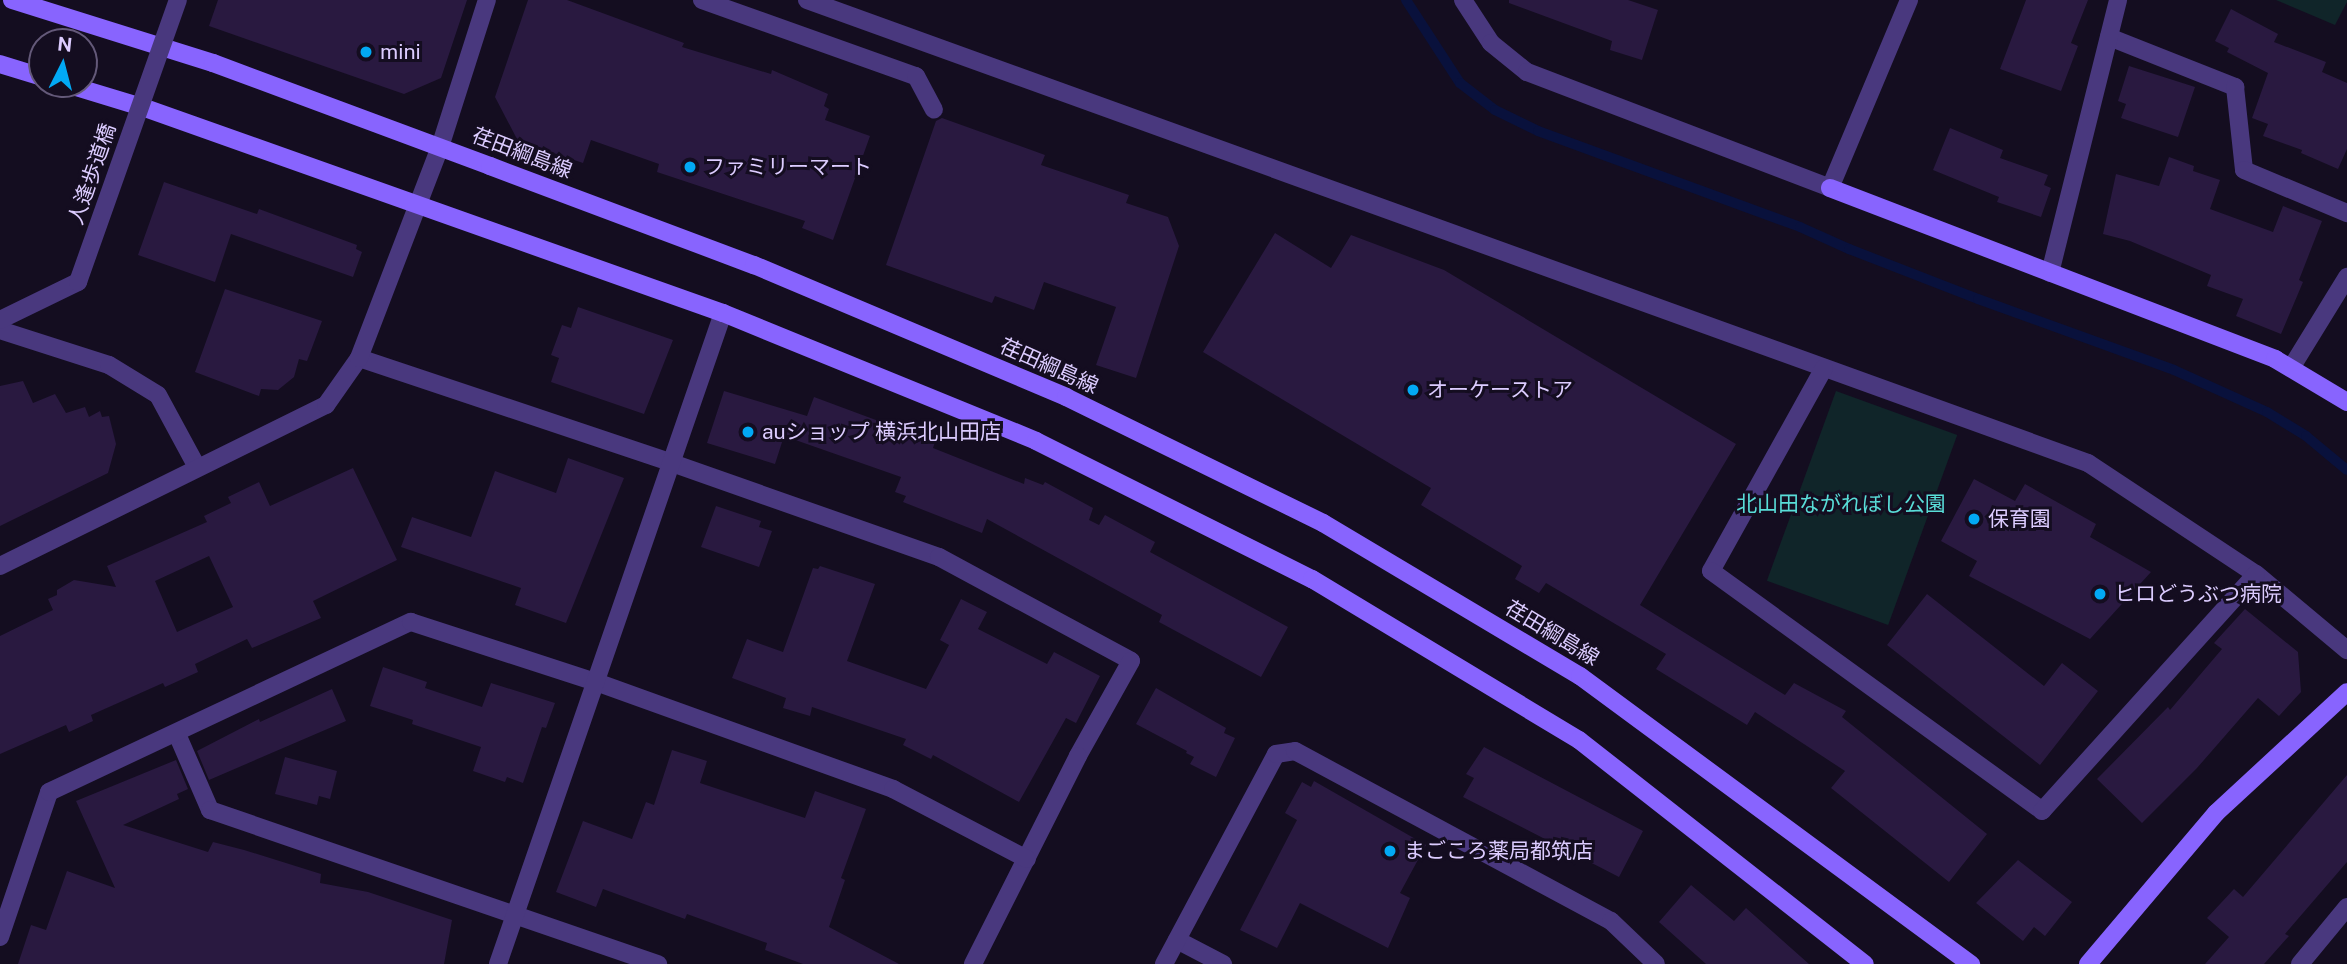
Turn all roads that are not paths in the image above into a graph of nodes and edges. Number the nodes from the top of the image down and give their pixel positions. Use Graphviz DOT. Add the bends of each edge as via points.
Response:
graph roads {
  1 [pos="12,0"];
  2 [pos="178,0"];
  3 [pos="487,0"];
  4 [pos="702,0"];
  5 [pos="807,0"];
  6 [pos="1463,0"];
  7 [pos="1909,0"];
  8 [pos="2118,0"];
  9 [pos="2109,37"];
  10 [pos="0,64"];
  11 [pos="28,73"];
  12 [pos="98,94"];
  13 [pos="934,110"];
  14 [pos="440,147"];
  15 [pos="1830,188"];
  16 [pos="418,205"];
  17 [pos="2347,214"];
  18 [pos="2050,273"];
  19 [pos="2347,277"];
  20 [pos="723,313"];
  21 [pos="0,320"];
  22 [pos="0,330"];
  23 [pos="359,358"];
  24 [pos="1824,368"];
  25 [pos="2291,368"];
  26 [pos="2347,402"];
  27 [pos="671,463"];
  28 [pos="197,467"];
  29 [pos="0,566"];
  30 [pos="2256,574"];
  31 [pos="2347,650"];
  32 [pos="596,682"];
  33 [pos="2347,692"];
  34 [pos="177,734"];
  35 [pos="1027,859"];
  36 [pos="2347,907"];
  37 [pos="516,913"];
  38 [pos="0,937"];
  39 [pos="1177,940"];
  40 [pos="498,964"];
  41 [pos="658,964"];
  42 [pos="973,964"];
  43 [pos="1164,964"];
  44 [pos="1223,964"];
  45 [pos="1657,964"];
  46 [pos="1865,964"];
  47 [pos="1971,964"];
  48 [pos="2088,964"];
  49 [pos="2300,964"];
  1 -- 14 [label="main road, 荏田綱島線" via="213,63"];
  2 -- 21 [label="street, 人逢歩道橋, bridge" via="78,282"];
  3 -- 14 [label="street"];
  4 -- 13 [label="street" via="916,76"];
  5 -- 24 [label="street"];
  6 -- 15 [label="street" via="1492,43 1527,72"];
  7 -- 15 [label="street"];
  8 -- 9 [label="street"];
  9 -- 17 [label="street" via="2235,86 2244,170"];
  9 -- 18 [label="street"];
  10 -- 11 [label="main road"];
  12 -- 16 [label="main road"];
  14 -- 16 [label="street"];
  14 -- 47 [label="main road, 荏田綱島線" via="754,265 1066,397 1323,523 1580,676"];
  15 -- 18 [label="main road"];
  16 -- 20 [label="main road"];
  16 -- 23 [label="street"];
  18 -- 25 [label="main road"];
  19 -- 25 [label="street"];
  20 -- 27 [label="street"];
  20 -- 46 [label="main road" via="1036,441 1312,579 1579,740"];
  22 -- 28 [label="street" via="109,365 158,396"];
  23 -- 27 [label="street"];
  23 -- 28 [label="street" via="326,405"];
  24 -- 30 [label="street" via="2088,463"];
  24 -- 30 [label="street" via="1711,571 2042,810"];
  25 -- 26 [label="main road"];
  27 -- 32 [label="street"];
  27 -- 35 [label="street" via="939,557 1131,661"];
  28 -- 29 [label="street"];
  30 -- 31 [label="street"];
  32 -- 34 [label="street" via="411,622"];
  32 -- 35 [label="street" via="893,789"];
  32 -- 37 [label="street"];
  33 -- 48 [label="main road" via="2216,813"];
  34 -- 37 [label="street" via="210,810"];
  34 -- 38 [label="street" via="49,792"];
  35 -- 42 [label="street"];
  36 -- 49 [label="street"];
  37 -- 40 [label="street"];
  37 -- 41 [label="street"];
  39 -- 43 [label="street"];
  39 -- 44 [label="street"];
  39 -- 45 [label="street" via="1276,754 1295,751 1611,922"];
}
